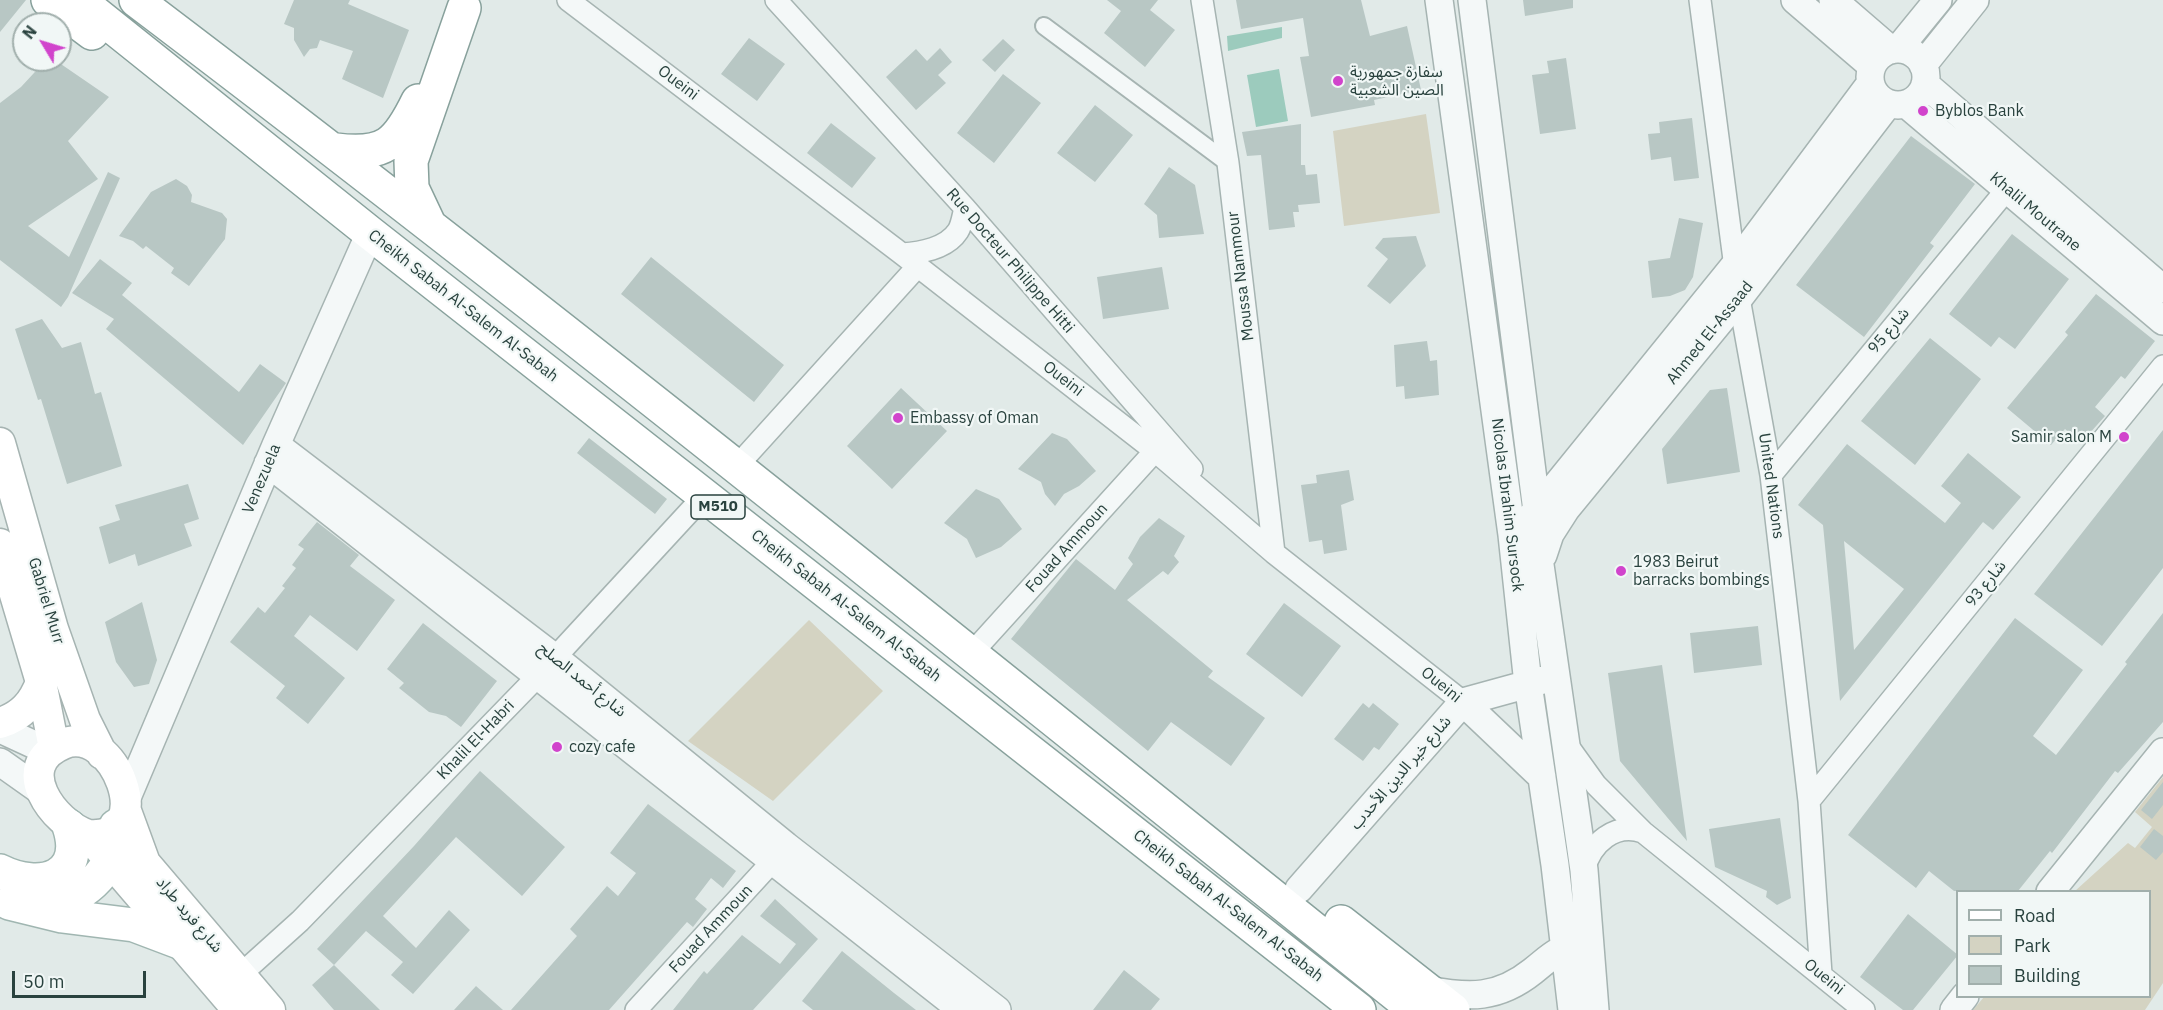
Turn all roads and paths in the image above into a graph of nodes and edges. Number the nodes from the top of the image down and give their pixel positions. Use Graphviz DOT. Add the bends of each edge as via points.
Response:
graph roads {
  1 [pos="48,0"];
  2 [pos="79,0"];
  3 [pos="136,0"];
  4 [pos="170,0"];
  5 [pos="568,0"];
  6 [pos="776,0"];
  7 [pos="1202,0"];
  8 [pos="1439,0"];
  9 [pos="1472,0"];
  10 [pos="1700,0"];
  11 [pos="1795,0"];
  12 [pos="1833,0"];
  13 [pos="1938,0"];
  14 [pos="1975,0"];
  15 [pos="466,4"];
  16 [pos="1044,26"];
  17 [pos="1924,75"];
  18 [pos="1888,76"];
  19 [pos="325,142"];
  20 [pos="1228,163"];
  21 [pos="292,170"];
  22 [pos="2008,188"];
  23 [pos="965,208"];
  24 [pos="429,224"];
  25 [pos="370,233"];
  26 [pos="910,260"];
  27 [pos="1735,265"];
  28 [pos="2163,289"];
  29 [pos="1739,298"];
  30 [pos="2163,321"];
  31 [pos="2163,366"];
  32 [pos="0,443"];
  33 [pos="1155,451"];
  34 [pos="272,454"];
  35 [pos="736,466"];
  36 [pos="1771,475"];
  37 [pos="704,496"];
  38 [pos="1537,511"];
  39 [pos="1241,525"];
  40 [pos="1512,536"];
  41 [pos="0,544"];
  42 [pos="840,548"];
  43 [pos="1274,553"];
  44 [pos="1540,565"];
  45 [pos="813,580"];
  46 [pos="980,644"];
  47 [pos="547,667"];
  48 [pos="1556,677"];
  49 [pos="40,682"];
  50 [pos="1528,684"];
  51 [pos="1463,702"];
  52 [pos="0,723"];
  53 [pos="157,727"];
  54 [pos="0,729"];
  55 [pos="1566,742"];
  56 [pos="52,750"];
  57 [pos="2163,752"];
  58 [pos="105,756"];
  59 [pos="0,762"];
  60 [pos="1542,777"];
  61 [pos="41,791"];
  62 [pos="1809,801"];
  63 [pos="105,820"];
  64 [pos="1643,832"];
  65 [pos="779,854"];
  66 [pos="110,860"];
  67 [pos="1584,870"];
  68 [pos="0,871"];
  69 [pos="1299,889"];
  70 [pos="2051,890"];
  71 [pos="5,902"];
  72 [pos="179,942"];
  73 [pos="1577,945"];
  74 [pos="1821,974"];
  75 [pos="240,975"];
  76 [pos="1963,998"];
  77 [pos="1432,1003"];
  78 [pos="238,1010"];
  79 [pos="270,1010"];
  80 [pos="636,1010"];
  81 [pos="962,1010"];
  82 [pos="997,1010"];
  83 [pos="1328,1010"];
  84 [pos="1359,1010"];
  85 [pos="1572,1010"];
  86 [pos="1595,1010"];
  87 [pos="1864,1010"];
  88 [pos="1954,1010"];
  1 -- 21 [label="main road" via="181,99"];
  2 -- 21 [label="main road, Cheikh Sabah Al-Salem Al-Sabah / M510"];
  3 -- 19 [label="main road, Cheikh Sabah Al-Salem Al-Sabah / M510"];
  4 -- 19 [label="main road" via="226,47"];
  5 -- 26 [label="street, Oueini"];
  6 -- 23 [label="street, Rue Docteur Philippe Hitti"];
  7 -- 20 [label="street, Moussa Nammour"];
  8 -- 40 [label="street, Nicolas Ibrahim Sursock"];
  9 -- 38 [label="street, Nicolas Ibrahim Sursock"];
  10 -- 27 [label="street, United Nations"];
  11 -- 18 [label="street, Khalil Moutrane"];
  12 -- 18 [label="street, Khalil Moutrane"];
  13 -- 18 [label="street, Ahmed El-Assaad"];
  14 -- 17 [label="street"];
  15 -- 19 [label="main road" via="396,139 374,151 357,152"];
  15 -- 24 [label="main road" via="411,161 414,195"];
  16 -- 20 [label="street"];
  17 -- 18 [label="street, Khalil Moutrane" via="1913,53"];
  17 -- 18 [label="street" via="1918,97"];
  17 -- 28 [label="street, Khalil Moutrane"];
  18 -- 22 [label="street, Khalil Moutrane"];
  18 -- 27 [label="street, Ahmed El-Assaad"];
  18 -- 29 [label="street, Ahmed El-Assaad"];
  19 -- 24 [label="main road, Cheikh Sabah Al-Salem Al-Sabah / M510"];
  20 -- 43 [label="street, Moussa Nammour"];
  21 -- 25 [label="main road, Cheikh Sabah Al-Salem Al-Sabah / M510"];
  22 -- 30 [label="street, Khalil Moutrane"];
  22 -- 36 [label="street, شارع 95"];
  23 -- 26 [label="street" via="958,231"];
  23 -- 39 [label="street, Rue Docteur Philippe Hitti"];
  24 -- 35 [label="main road, Cheikh Sabah Al-Salem Al-Sabah / M510"];
  25 -- 34 [label="street, Venezuela"];
  25 -- 37 [label="main road, Cheikh Sabah Al-Salem Al-Sabah / M510"];
  26 -- 33 [label="street, Oueini"];
  26 -- 35 [label="street"];
  27 -- 29 [label="street, United Nations"];
  27 -- 38 [label="street, Ahmed El-Assaad"];
  29 -- 36 [label="street, United Nations"];
  29 -- 44 [label="street, Ahmed El-Assaad" via="1566,509 1550,534"];
  31 -- 62 [label="street, شارع 93"];
  32 -- 58 [label="main road, Gabriel Murr" via="53,629 85,720"];
  33 -- 39 [label="street, Oueini"];
  33 -- 46 [label="street, Fouad Ammoun"];
  34 -- 47 [label="street, شارع أحمد الصلح"];
  34 -- 53 [label="street, Venezuela"];
  35 -- 42 [label="main road, Cheikh Sabah Al-Salem Al-Sabah / M510"];
  36 -- 62 [label="street, United Nations"];
  37 -- 45 [label="main road, Cheikh Sabah Al-Salem Al-Sabah / M510"];
  37 -- 47 [label="street, Khalil El-Habri"];
  38 -- 40 [label="street, Ahmed El-Assaad"];
  38 -- 44 [label="street, Nicolas Ibrahim Sursock"];
  39 -- 43 [label="street, Oueini"];
  40 -- 50 [label="street, Nicolas Ibrahim Sursock"];
  41 -- 49 [label="main road, Gabriel Murr"];
  42 -- 46 [label="main road"];
  42 -- 77 [label="main road, Cheikh Sabah Al-Salem Al-Sabah / M510"];
  43 -- 51 [label="street, Oueini"];
  44 -- 48 [label="street, Nicolas Ibrahim Sursock"];
  45 -- 83 [label="main road" via="983,736"];
  45 -- 84 [label="main road, Cheikh Sabah Al-Salem Al-Sabah / M510"];
  46 -- 69 [label="main road"];
  47 -- 65 [label="street, شارع أحمد الصلح"];
  47 -- 75 [label="street, Khalil El-Habri" via="300,921"];
  48 -- 50 [label="street, شارع خير الدين الأحدب"];
  48 -- 55 [label="street, Nicolas Ibrahim Sursock"];
  49 -- 52 [label="main road" via="23,712"];
  49 -- 56 [label="main road, Gabriel Murr"];
  50 -- 51 [label="street, شارع خير الدين الأحدب"];
  50 -- 60 [label="street, Nicolas Ibrahim Sursock"];
  51 -- 60 [label="street, Oueini"];
  51 -- 69 [label="street, شارع خير الدين الأحدب"];
  53 -- 58 [label="street, Venezuela" via="136,748"];
  53 -- 63 [label="street, Venezuela"];
  54 -- 56 [label="street"];
  55 -- 64 [label="street, Oueini" via="1591,779"];
  55 -- 67 [label="street, Nicolas Ibrahim Sursock"];
  56 -- 58 [label="main road" via="73,742"];
  56 -- 61 [label="main road" via="42,766"];
  57 -- 70 [label="street"];
  58 -- 63 [label="main road" via="122,779"];
  59 -- 61 [label="street"];
  60 -- 73 [label="street, Nicolas Ibrahim Sursock"];
  61 -- 63 [label="main road" via="48,804"];
  62 -- 74 [label="street, United Nations"];
  63 -- 66 [label="main road"];
  63 -- 68 [label="main road" via="55,877 35,882 18,880"];
  63 -- 75 [label="main road, شارع فريد طراد"];
  64 -- 67 [label="street" via="1622,829 1608,835 1593,850"];
  64 -- 74 [label="street, Oueini"];
  65 -- 80 [label="street, Fouad Ammoun"];
  65 -- 81 [label="street, شارع أحمد الصلح"];
  65 -- 82 [label="street, شارع أحمد الصلح"];
  66 -- 71 [label="main road" via="88,888 62,901 37,907"];
  66 -- 72 [label="main road, شارع فريد طراد"];
  67 -- 73 [label="street, Nicolas Ibrahim Sursock"];
  69 -- 77 [label="main road"];
  71 -- 72 [label="main road" via="62,916 134,925"];
  72 -- 78 [label="main road, شارع فريد طراد"];
  73 -- 77 [label="street" via="1555,952 1525,977 1484,995"];
  73 -- 85 [label="street, Nicolas Ibrahim Sursock"];
  73 -- 86 [label="street, Nicolas Ibrahim Sursock"];
  74 -- 87 [label="street, Oueini"];
  75 -- 79 [label="main road, شارع فريد طراد"];
  76 -- 88 [label="street"];
}
